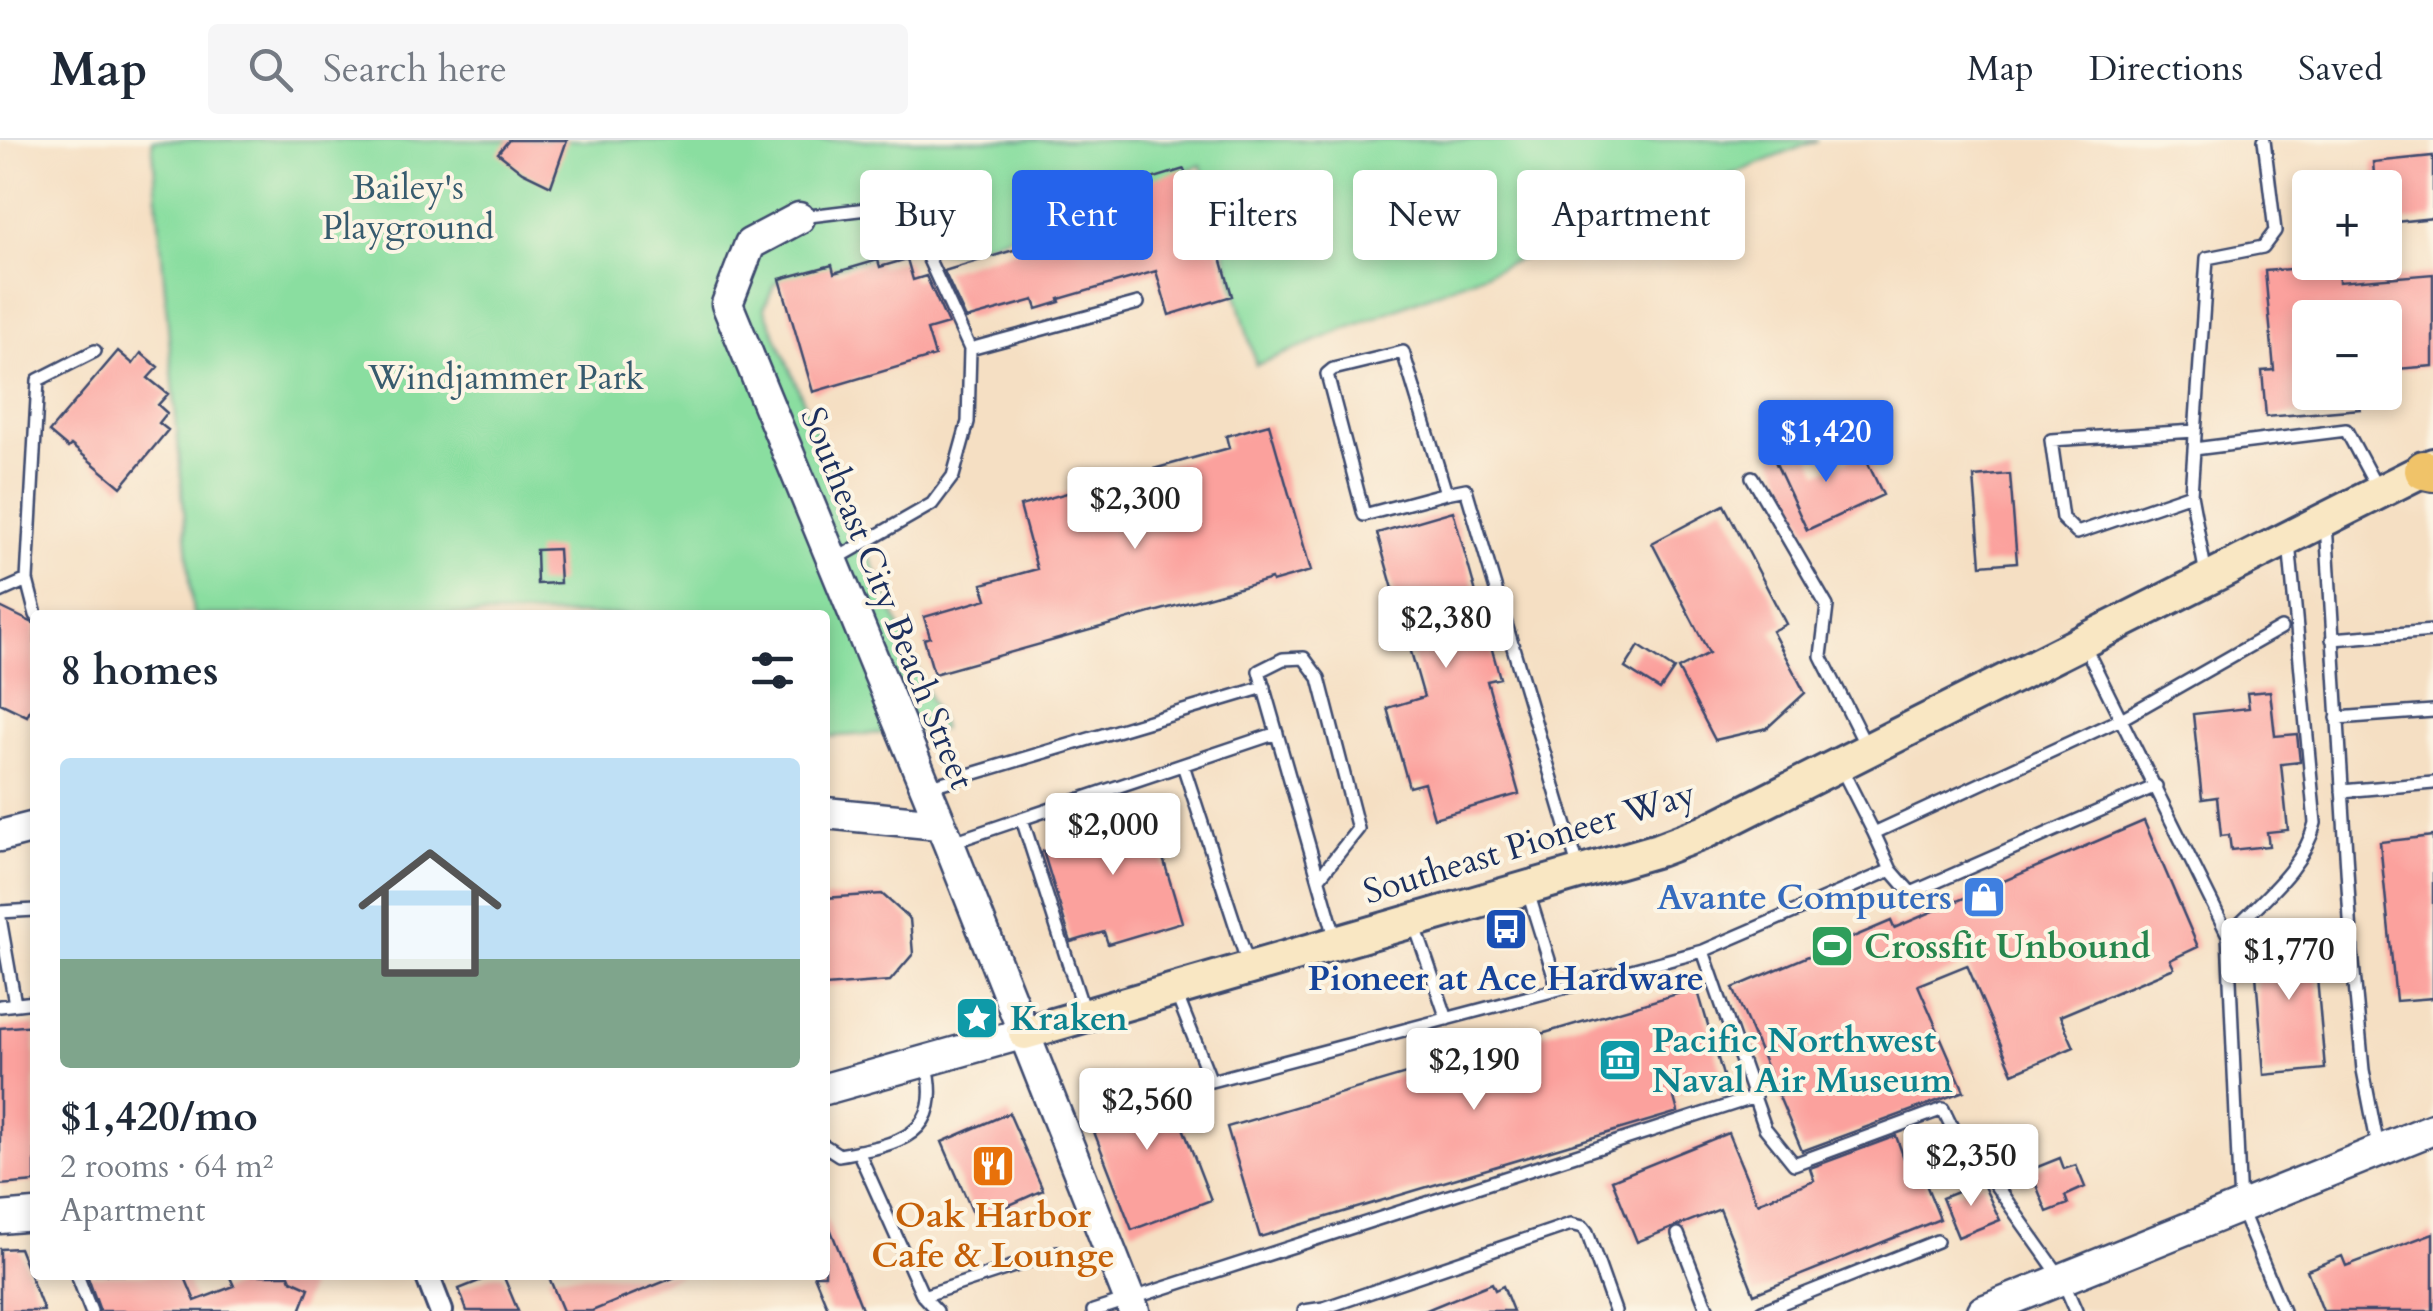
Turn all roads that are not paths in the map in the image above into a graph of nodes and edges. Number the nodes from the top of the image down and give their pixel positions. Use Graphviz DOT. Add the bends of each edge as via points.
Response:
graph roads {
  1 [pos="2264,140"];
  2 [pos="800,218"];
  3 [pos="1138,304"];
  4 [pos="970,349"];
  5 [pos="95,351"];
  6 [pos="2195,432"];
  7 [pos="2194,449"];
  8 [pos="2430,469"];
  9 [pos="1752,476"];
  10 [pos="2380,492"];
  11 [pos="1446,493"];
  12 [pos="2191,494"];
  13 [pos="2326,518"];
  14 [pos="2289,537"];
  15 [pos="832,561"];
  16 [pos="2207,579"];
  17 [pos="28,580"];
  18 [pos="0,592"];
  19 [pos="35,610"];
  20 [pos="2281,628"];
  21 [pos="2433,631"];
  22 [pos="2332,640"];
  23 [pos="2082,641"];
  24 [pos="1264,687"];
  25 [pos="2433,711"];
  26 [pos="2122,718"];
  27 [pos="2337,718"];
  28 [pos="1277,733"];
  29 [pos="1854,758"];
  30 [pos="1183,765"];
  31 [pos="2433,783"];
  32 [pos="2156,786"];
  33 [pos="926,788"];
  34 [pos="2342,791"];
  35 [pos="830,814"];
  36 [pos="1022,819"];
  37 [pos="30,827"];
  38 [pos="1874,833"];
  39 [pos="944,834"];
  40 [pos="0,836"];
  41 [pos="1891,870"];
  42 [pos="1580,874"];
  43 [pos="1319,878"];
  44 [pos="1527,889"];
  45 [pos="30,911"];
  46 [pos="0,915"];
  47 [pos="1414,921"];
  48 [pos="2228,935"];
  49 [pos="1337,943"];
  50 [pos="1704,951"];
  51 [pos="1249,968"];
  52 [pos="1174,990"];
  53 [pos="1558,990"];
  54 [pos="30,1002"];
  55 [pos="14,1004"];
  56 [pos="0,1006"];
  57 [pos="1085,1016"];
  58 [pos="1446,1019"];
  59 [pos="1025,1033"];
  60 [pos="926,1061"];
  61 [pos="830,1088"];
  62 [pos="1755,1097"];
  63 [pos="2431,1135"];
  64 [pos="830,1149"];
  65 [pos="2378,1151"];
  66 [pos="858,1152"];
  67 [pos="2240,1207"];
  68 [pos="30,1215"];
  69 [pos="0,1218"];
  70 [pos="1678,1234"];
  71 [pos="1937,1240"];
  72 [pos="1057,1252"];
  73 [pos="2062,1279"];
  74 [pos="79,1280"];
  75 [pos="429,1280"];
  76 [pos="923,1296"];
  77 [pos="1132,1305"];
  78 [pos="91,1311"];
  79 [pos="441,1311"];
  80 [pos="937,1311"];
  81 [pos="1093,1311"];
  82 [pos="1304,1311"];
  83 [pos="1615,1311"];
  84 [pos="1708,1311"];
  85 [pos="1762,1311"];
  86 [pos="1983,1311"];
  87 [pos="2076,1311"];
  88 [pos="2283,1311"];
  1 -- 6 [label="lane" via="2275,231 2263,247 2207,258"];
  2 -- 4 [label="lane" via="883,206 926,251"];
  2 -- 15 [label="street, Southeast City Beach Street" via="750,244 727,304"];
  3 -- 4 [label="lane"];
  4 -- 15 [label="lane" via="968,422 953,476 932,504"];
  5 -- 17 [label="lane" via="38,380"];
  6 -- 7 [label="lane"];
  6 -- 12 [label="lane" via="2051,440 2062,518 2077,533"];
  7 -- 10 [label="lane" via="2346,430"];
  7 -- 12 [label="lane"];
  8 -- 10 [label="main road, Southeast Pioneer Way"];
  9 -- 29 [label="lane" via="1827,606 1820,656"];
  10 -- 13 [label="main road, Southeast Pioneer Way"];
  11 -- 11 [label="lane" via="1364,515 1327,374 1403,352"];
  11 -- 42 [label="lane" via="1466,489"];
  12 -- 16 [label="lane"];
  13 -- 14 [label="main road, Southeast Pioneer Way"];
  13 -- 22 [label="lane"];
  14 -- 16 [label="main road, Southeast Pioneer Way"];
  14 -- 48 [label="lane" via="2315,824 2299,860"];
  15 -- 33 [label="street, Southeast City Beach Street"];
  16 -- 23 [label="main road, Southeast Pioneer Way"];
  17 -- 18 [label="lane"];
  17 -- 19 [label="lane"];
  20 -- 26 [label="lane"];
  21 -- 22 [label="lane"];
  22 -- 27 [label="lane"];
  23 -- 26 [label="lane"];
  23 -- 29 [label="main road, Southeast Pioneer Way"];
  24 -- 28 [label="lane"];
  24 -- 33 [label="lane"];
  24 -- 43 [label="lane" via="1259,671 1282,659 1304,658 1319,678 1358,829"];
  25 -- 27 [label="lane"];
  26 -- 32 [label="lane"];
  26 -- 38 [label="lane"];
  27 -- 34 [label="lane"];
  28 -- 30 [label="lane"];
  28 -- 43 [label="lane"];
  29 -- 38 [label="lane"];
  29 -- 42 [label="main road, Southeast Pioneer Way" via="1703,833"];
  30 -- 36 [label="lane"];
  30 -- 51 [label="lane"];
  31 -- 34 [label="lane"];
  32 -- 41 [label="lane" via="1910,892"];
  32 -- 48 [label="lane"];
  33 -- 39 [label="street, Southeast City Beach Street"];
  34 -- 65 [label="lane" via="2352,952"];
  35 -- 39 [label="street"];
  36 -- 39 [label="lane"];
  36 -- 57 [label="lane"];
  37 -- 40 [label="street"];
  38 -- 41 [label="lane"];
  39 -- 59 [label="street, Southeast City Beach Street"];
  41 -- 50 [label="lane"];
  42 -- 44 [label="main road, Southeast Pioneer Way"];
  43 -- 49 [label="lane"];
  44 -- 47 [label="main road, Southeast Pioneer Way"];
  44 -- 53 [label="lane"];
  45 -- 46 [label="lane"];
  46 -- 55 [label="lane"];
  47 -- 49 [label="main road, Southeast Pioneer Way"];
  47 -- 58 [label="lane"];
  48 -- 67 [label="lane"];
  49 -- 51 [label="main road, Southeast Pioneer Way"];
  50 -- 53 [label="lane"];
  50 -- 62 [label="lane"];
  51 -- 52 [label="main road, Southeast Pioneer Way"];
  52 -- 57 [label="main road, Southeast Pioneer Way"];
  52 -- 58 [label="lane" via="1211,1081"];
  53 -- 58 [label="lane"];
  54 -- 55 [label="lane"];
  55 -- 56 [label="lane"];
  57 -- 59 [label="main road, Southeast Pioneer Way"];
  59 -- 60 [label="street, Southeast Pioneer Way"];
  59 -- 77 [label="street, Southeast City Beach Street"];
  60 -- 61 [label="street, Southeast Pioneer Way"];
  60 -- 66 [label="lane" via="930,1110 901,1143"];
  62 -- 73 [label="lane" via="1766,1128 1794,1164 1944,1109 1971,1167 1982,1166"];
  62 -- 77 [label="lane"];
  63 -- 65 [label="street"];
  64 -- 66 [label="lane"];
  65 -- 67 [label="street"];
  66 -- 76 [label="lane"];
  67 -- 73 [label="street"];
  67 -- 88 [label="lane"];
  68 -- 69 [label="street"];
  70 -- 84 [label="lane"];
  71 -- 85 [label="lane"];
  72 -- 76 [label="lane"];
  73 -- 86 [label="street"];
  73 -- 87 [label="lane"];
  74 -- 78 [label="lane"];
  75 -- 79 [label="street"];
  76 -- 80 [label="lane"];
  77 -- 81 [label="lane"];
  82 -- 83 [label="lane" via="1571,1224 1587,1232"];
}
